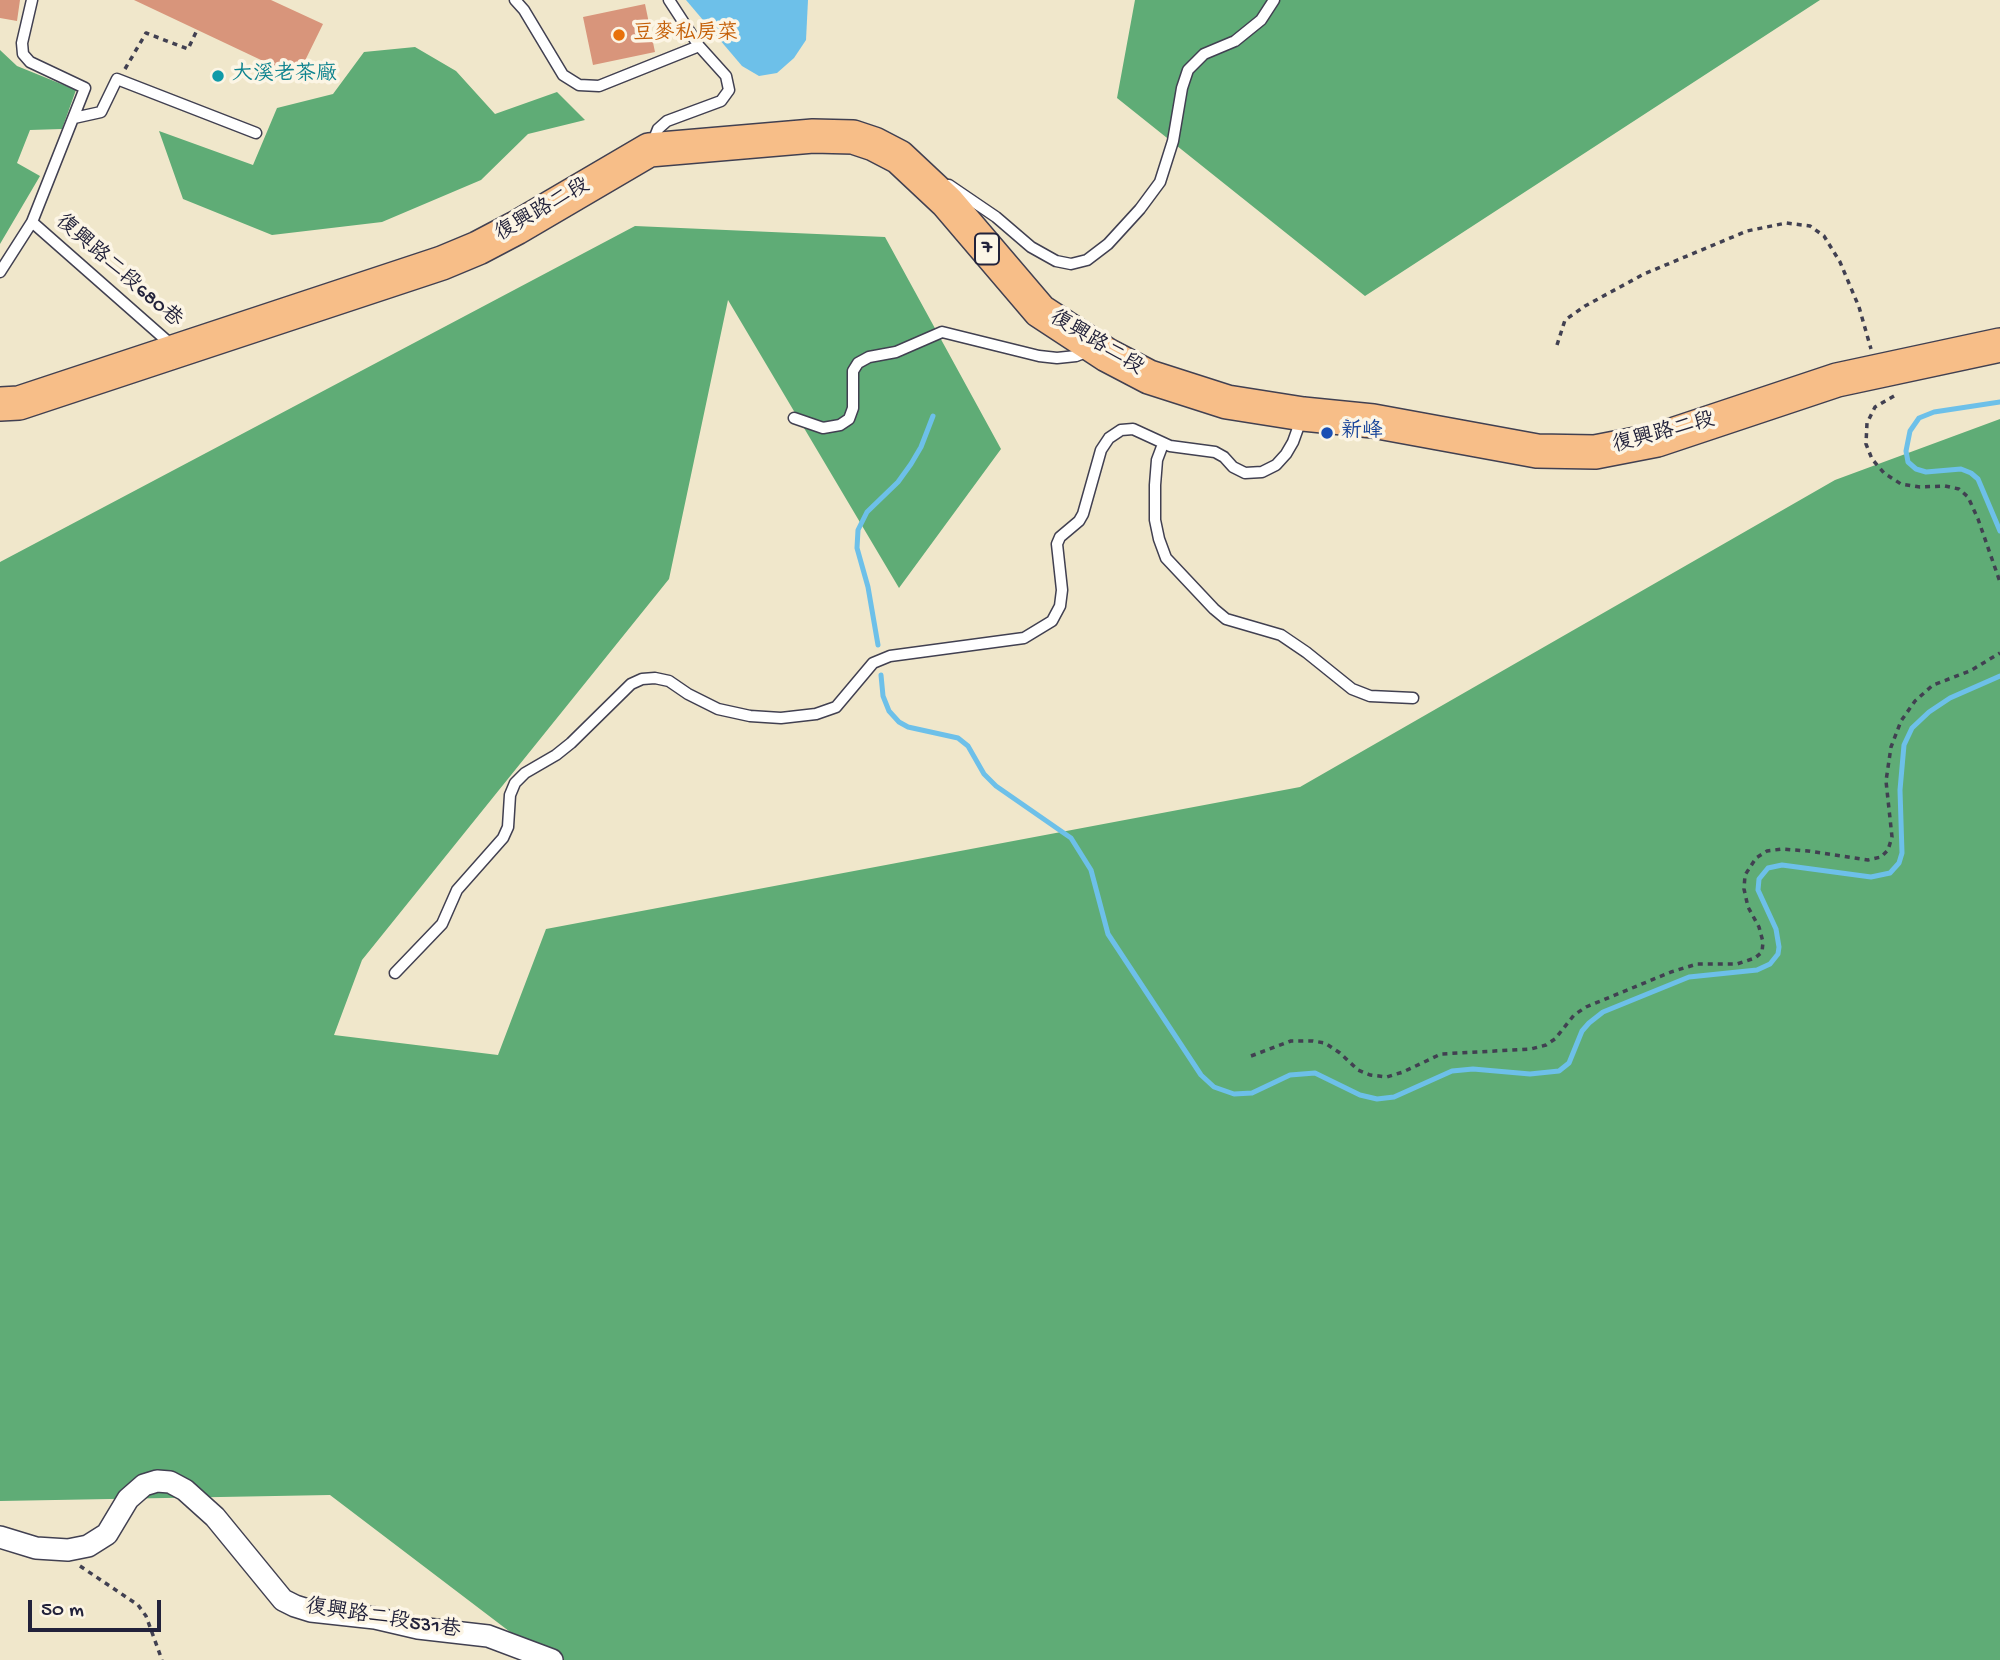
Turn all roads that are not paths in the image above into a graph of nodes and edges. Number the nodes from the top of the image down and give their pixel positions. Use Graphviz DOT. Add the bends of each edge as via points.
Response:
graph roads {
  1 [pos="32,0"];
  2 [pos="514,0"];
  3 [pos="669,0"];
  4 [pos="1274,0"];
  5 [pos="699,46"];
  6 [pos="75,118"];
  7 [pos="256,133"];
  8 [pos="649,150"];
  9 [pos="923,178"];
  10 [pos="32,222"];
  11 [pos="0,272"];
  12 [pos="2000,345"];
  13 [pos="1097,348"];
  14 [pos="179,351"];
  15 [pos="0,404"];
  16 [pos="1303,414"];
  17 [pos="794,418"];
  18 [pos="1163,444"];
  19 [pos="1413,698"];
  20 [pos="395,973"];
  21 [pos="0,1537"];
  22 [pos="552,1660"];
  1 -- 6 [label="lane" via="23,54 30,62 85,88"];
  2 -- 5 [label="lane" via="564,75 579,85 599,86"];
  3 -- 5 [label="lane"];
  4 -- 9 [label="lane" via="1261,20 1235,41 1204,54 1188,70 1160,182 1108,244 1087,260 1056,261 955,187"];
  5 -- 8 [label="lane" via="726,76 729,90 721,101 667,121"];
  6 -- 7 [label="lane" via="101,112 118,79"];
  6 -- 10 [label="lane"];
  8 -- 9 [label="main road, 復興路二段 / 7" via="813,136 853,137 899,158"];
  8 -- 14 [label="main road, 復興路二段 / 7" via="478,248"];
  9 -- 13 [label="main road, 復興路二段 / 7" via="1040,311"];
  10 -- 11 [label="lane"];
  10 -- 14 [label="lane, 復興路二段680巷"];
  12 -- 16 [label="main road, 復興路二段 / 7" via="1837,380 1657,440 1595,452 1537,450 1373,421"];
  13 -- 16 [label="main road, 復興路二段 / 7" via="1149,377 1227,402"];
  13 -- 17 [label="lane" via="1057,358 942,332 858,363 853,371 853,408 849,419 840,425 822,428"];
  14 -- 15 [label="main road, 復興路二段 / 7" via="19,403"];
  16 -- 18 [label="lane" via="1286,454 1276,466 1262,472 1233,467 1215,452"];
  18 -- 19 [label="lane" via="1154,485 1159,539 1166,558 1214,610 1226,619 1281,635 1352,689 1370,696"];
  18 -- 20 [label="lane" via="1133,429 1109,438 1101,450 1083,514 1057,544 1060,606 1052,621 1024,638 890,656 873,663 836,707 781,718 718,709 669,681 642,679 631,684 571,743 515,783 503,838 457,890 442,924"];
  21 -- 22 [label="street, 復興路二段531巷" via="36,1548 88,1546 107,1534 128,1499 144,1485 170,1482 215,1517 283,1600 295,1606 488,1636"];
}
